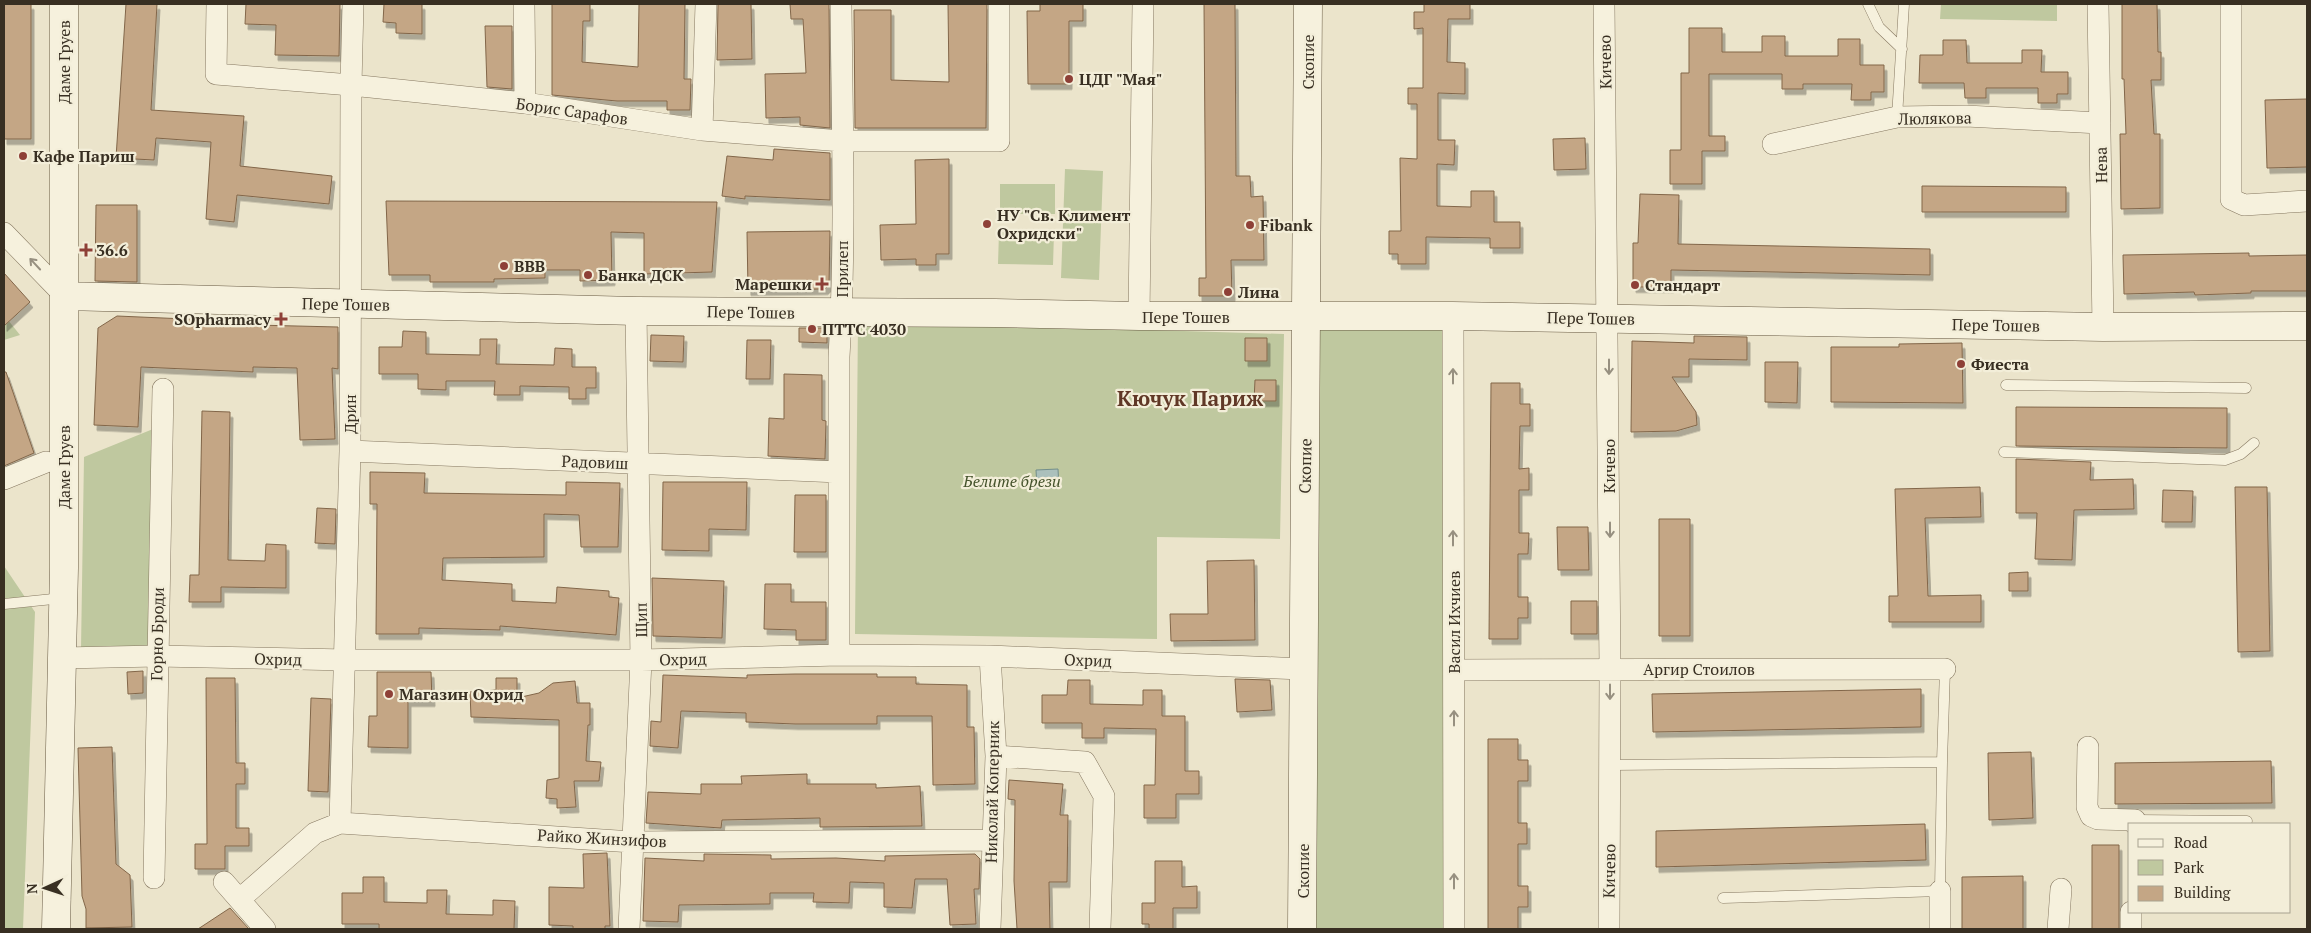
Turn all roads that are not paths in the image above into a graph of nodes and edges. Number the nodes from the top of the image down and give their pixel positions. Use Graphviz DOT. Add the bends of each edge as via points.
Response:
graph roads {
  1 [pos="64,4"];
  2 [pos="217,4"];
  3 [pos="353,4"];
  4 [pos="524,4"];
  5 [pos="706,4"];
  6 [pos="841,4"];
  7 [pos="999,4"];
  8 [pos="1142,4"];
  9 [pos="1308,4"];
  10 [pos="1604,4"];
  11 [pos="1868,4"];
  12 [pos="1904,4"];
  13 [pos="2098,4"];
  14 [pos="2230,4"];
  15 [pos="1902,49"];
  16 [pos="351,85"];
  17 [pos="525,103"];
  18 [pos="1897,117"];
  19 [pos="2100,123"];
  20 [pos="702,130"];
  21 [pos="842,141"];
  22 [pos="1773,144"];
  23 [pos="2307,202"];
  24 [pos="4,234"];
  25 [pos="65,296"];
  26 [pos="350,305"];
  27 [pos="636,311"];
  28 [pos="842,314"];
  29 [pos="1139,316"];
  30 [pos="1453,316"];
  31 [pos="1306,317"];
  32 [pos="1608,318"];
  33 [pos="2307,326"];
  34 [pos="2103,327"];
  35 [pos="2006,384"];
  36 [pos="2246,388"];
  37 [pos="163,389"];
  38 [pos="2254,443"];
  39 [pos="350,451"];
  40 [pos="2004,452"];
  41 [pos="46,462"];
  42 [pos="640,463"];
  43 [pos="839,472"];
  44 [pos="4,478"];
  45 [pos="64,598"];
  46 [pos="4,604"];
  47 [pos="839,655"];
  48 [pos="156,656"];
  49 [pos="990,656"];
  50 [pos="63,658"];
  51 [pos="346,660"];
  52 [pos="641,660"];
  53 [pos="1303,669"];
  54 [pos="1610,669"];
  55 [pos="1944,669"];
  56 [pos="1454,670"];
  57 [pos="2088,747"];
  58 [pos="996,756"];
  59 [pos="1942,762"];
  60 [pos="1611,765"];
  61 [pos="2247,821"];
  62 [pos="2135,822"];
  63 [pos="340,823"];
  64 [pos="992,840"];
  65 [pos="633,842"];
  66 [pos="154,878"];
  67 [pos="224,882"];
  68 [pos="2060,889"];
  69 [pos="1940,891"];
  70 [pos="1723,898"];
  71 [pos="240,899"];
  72 [pos="2132,913"];
  73 [pos="56,929"];
  74 [pos="265,929"];
  75 [pos="629,929"];
  76 [pos="990,929"];
  77 [pos="1100,929"];
  78 [pos="1302,929"];
  79 [pos="1454,929"];
  80 [pos="1609,929"];
  81 [pos="1940,929"];
  82 [pos="2058,929"];
  83 [pos="2131,929"];
  1 -- 25 [label="street, Даме Груев"];
  2 -- 16 [label="street, Борис Сарафов" via="216,74"];
  3 -- 16 [label="street, Дрин"];
  4 -- 17 [label="street"];
  5 -- 20 [label="street"];
  6 -- 21 [label="street, Прилеп"];
  7 -- 21 [label="street, Борис Сарафов" via="999,141"];
  8 -- 29 [label="street"];
  9 -- 31 [label="street, Скопие"];
  10 -- 32 [label="street, Кичево"];
  11 -- 15 [label="lane" via="1879,27"];
  12 -- 15 [label="lane"];
  13 -- 19 [label="street, Нева"];
  14 -- 23 [label="street" via="2231,199 2244,206"];
  15 -- 18 [label="lane"];
  16 -- 17 [label="street, Борис Сарафов"];
  16 -- 26 [label="street, Дрин"];
  17 -- 20 [label="street, Борис Сарафов"];
  18 -- 19 [label="street, Люлякова" via="1966,116"];
  18 -- 22 [label="street, Люлякова"];
  19 -- 34 [label="street, Нева"];
  20 -- 21 [label="street, Борис Сарафов"];
  21 -- 28 [label="street, Прилеп"];
  25 -- 24 [label="street, one-way"];
  25 -- 26 [label="street, Пере Тошев"];
  25 -- 45 [label="street, Даме Груев"];
  26 -- 27 [label="street, Пере Тошев"];
  26 -- 39 [label="street, Дрин"];
  27 -- 28 [label="street, Пере Тошев"];
  27 -- 42 [label="street, Щип"];
  28 -- 29 [label="street, Пере Тошев"];
  28 -- 43 [label="street, Прилеп"];
  29 -- 31 [label="street, Пере Тошев"];
  30 -- 31 [label="street, Пере Тошев"];
  30 -- 32 [label="street, Пере Тошев"];
  56 -- 30 [label="street, Васил Ихчиев, one-way"];
  31 -- 53 [label="street, Скопие"];
  32 -- 34 [label="street, Пере Тошев"];
  32 -- 54 [label="street, Кичево, one-way"];
  33 -- 34 [label="street, Пере Тошев"];
  35 -- 36 [label="lane"];
  37 -- 48 [label="street, Горно Броди"];
  38 -- 40 [label="lane" via="2241,454 2225,460"];
  39 -- 42 [label="street, Радовиш"];
  39 -- 51 [label="street, Дрин"];
  41 -- 44 [label="street"];
  42 -- 43 [label="street, Радовиш"];
  42 -- 52 [label="street, Щип"];
  43 -- 47 [label="street, Прилеп"];
  45 -- 46 [label="lane"];
  45 -- 50 [label="street, Даме Груев"];
  47 -- 49 [label="street, Охрид"];
  47 -- 52 [label="street, Охрид"];
  48 -- 50 [label="street, Охрид"];
  48 -- 51 [label="street, Охрид"];
  48 -- 66 [label="street, Горно Броди"];
  49 -- 53 [label="street, Охрид"];
  49 -- 58 [label="street, Николай Коперник"];
  50 -- 73 [label="street, Даме Груев"];
  51 -- 52 [label="street, Охрид"];
  51 -- 63 [label="street, Дрин"];
  52 -- 65 [label="street, Щип"];
  53 -- 78 [label="street, Скопие"];
  54 -- 55 [label="street, Аргир Стоилов"];
  54 -- 56 [label="street, Аргир Стоилов"];
  54 -- 60 [label="street, Кичево, one-way"];
  55 -- 59 [label="lane"];
  79 -- 56 [label="street, Васил Ихчиев, one-way"];
  57 -- 62 [label="street" via="2087,807 2091,816"];
  58 -- 64 [label="street, Николай Коперник"];
  58 -- 77 [label="street" via="1085,762 1104,796"];
  59 -- 60 [label="lane"];
  59 -- 69 [label="lane"];
  60 -- 80 [label="street, Кичево"];
  61 -- 62 [label="lane"];
  63 -- 65 [label="street, Райко Жинзифов"];
  63 -- 71 [label="street, Райко Жинзифов" via="315,832"];
  64 -- 65 [label="street, Райко Жинзифов"];
  64 -- 76 [label="street, Николай Коперник"];
  65 -- 75 [label="street, Щип"];
  67 -- 71 [label="street"];
  68 -- 82 [label="street"];
  69 -- 70 [label="lane"];
  69 -- 81 [label="street"];
  71 -- 74 [label="street"];
  72 -- 83 [label="street"];
}
